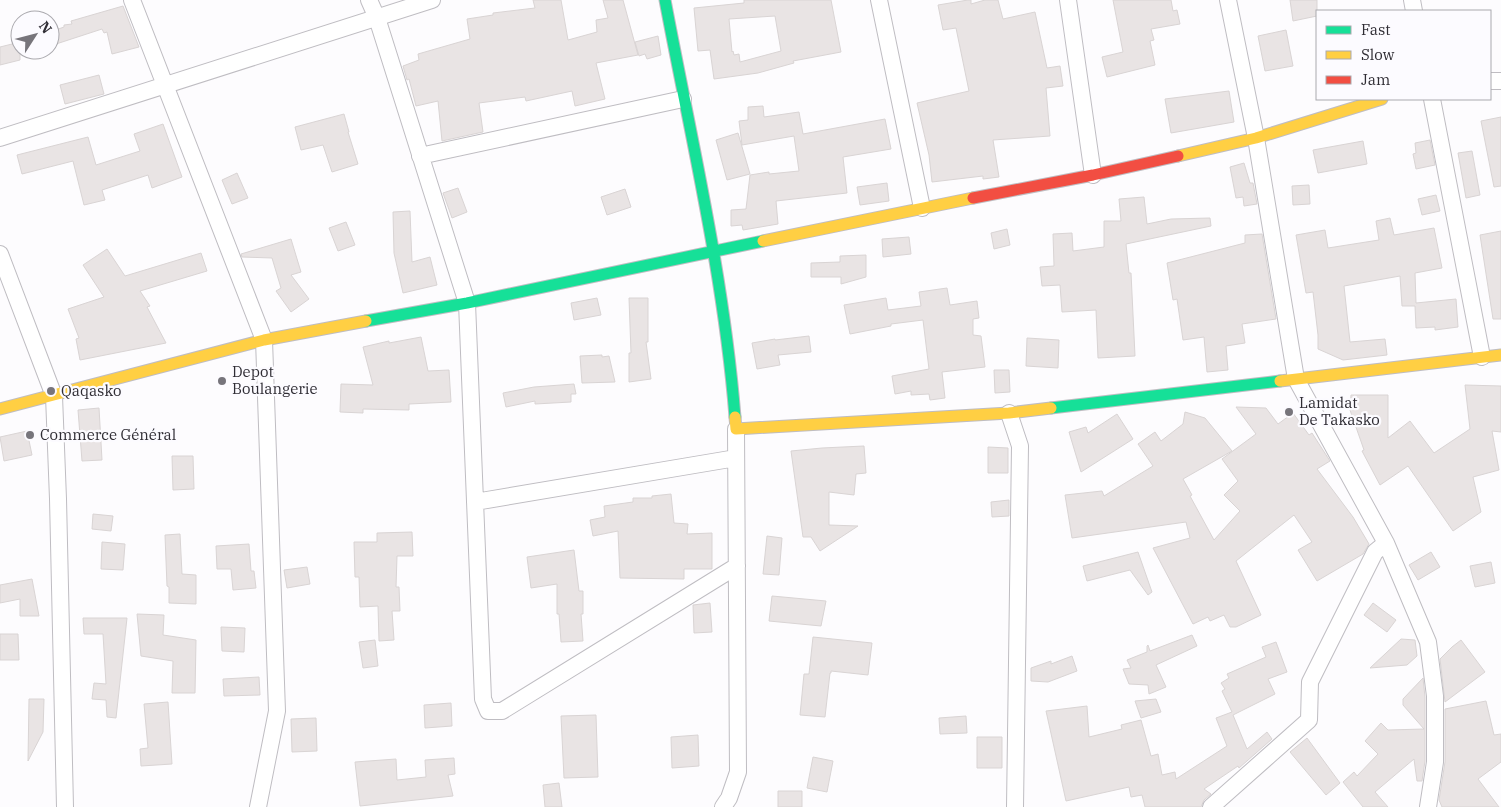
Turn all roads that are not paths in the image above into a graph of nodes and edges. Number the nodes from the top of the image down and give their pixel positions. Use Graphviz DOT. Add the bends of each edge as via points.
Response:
graph roads {
  1 [pos="132,0"];
  2 [pos="369,0"];
  3 [pos="432,0"];
  4 [pos="665,0"];
  5 [pos="880,0"];
  6 [pos="1068,0"];
  7 [pos="1228,0"];
  8 [pos="376,18"];
  9 [pos="165,85"];
  10 [pos="683,99"];
  11 [pos="1379,100"];
  12 [pos="1432,100"];
  13 [pos="0,138"];
  14 [pos="1256,138"];
  15 [pos="420,156"];
  16 [pos="1093,175"];
  17 [pos="922,208"];
  18 [pos="713,253"];
  19 [pos="0,254"];
  20 [pos="467,303"];
  21 [pos="264,340"];
  22 [pos="1501,356"];
  23 [pos="1482,357"];
  24 [pos="1296,379"];
  25 [pos="54,396"];
  26 [pos="0,408"];
  27 [pos="1009,413"];
  28 [pos="736,429"];
  29 [pos="736,458"];
  30 [pos="475,502"];
  31 [pos="1386,544"];
  32 [pos="737,566"];
  33 [pos="65,807"];
  34 [pos="258,807"];
  35 [pos="723,807"];
  36 [pos="1015,807"];
  37 [pos="1211,807"];
  38 [pos="1428,807"];
  1 -- 9 [label="street"];
  2 -- 8 [label="street"];
  3 -- 8 [label="street"];
  4 -- 10 [label="street"];
  5 -- 17 [label="street"];
  6 -- 16 [label="street"];
  7 -- 14 [label="street"];
  8 -- 9 [label="street"];
  8 -- 15 [label="street"];
  9 -- 13 [label="street"];
  9 -- 21 [label="street"];
  10 -- 15 [label="street"];
  10 -- 18 [label="street"];
  11 -- 14 [label="street"];
  12 -- 23 [label="street"];
  14 -- 16 [label="street"];
  14 -- 24 [label="street"];
  15 -- 20 [label="street"];
  16 -- 17 [label="street"];
  17 -- 18 [label="street"];
  18 -- 20 [label="street"];
  18 -- 28 [label="street" via="730,355"];
  19 -- 25 [label="street"];
  20 -- 21 [label="street"];
  20 -- 30 [label="street"];
  21 -- 25 [label="street"];
  21 -- 34 [label="street" via="277,711"];
  22 -- 23 [label="street"];
  23 -- 24 [label="street"];
  24 -- 27 [label="street"];
  24 -- 31 [label="street"];
  25 -- 26 [label="street"];
  25 -- 33 [label="street"];
  27 -- 28 [label="street"];
  27 -- 36 [label="street" via="1020,446"];
  28 -- 29 [label="street"];
  29 -- 30 [label="street"];
  29 -- 32 [label="street"];
  30 -- 32 [label="street" via="482,699 488,710 502,711"];
  31 -- 37 [label="street" via="1375,552 1310,682 1309,720"];
  31 -- 38 [label="street" via="1428,642 1435,696 1435,762"];
  32 -- 35 [label="street" via="738,772"];
}
